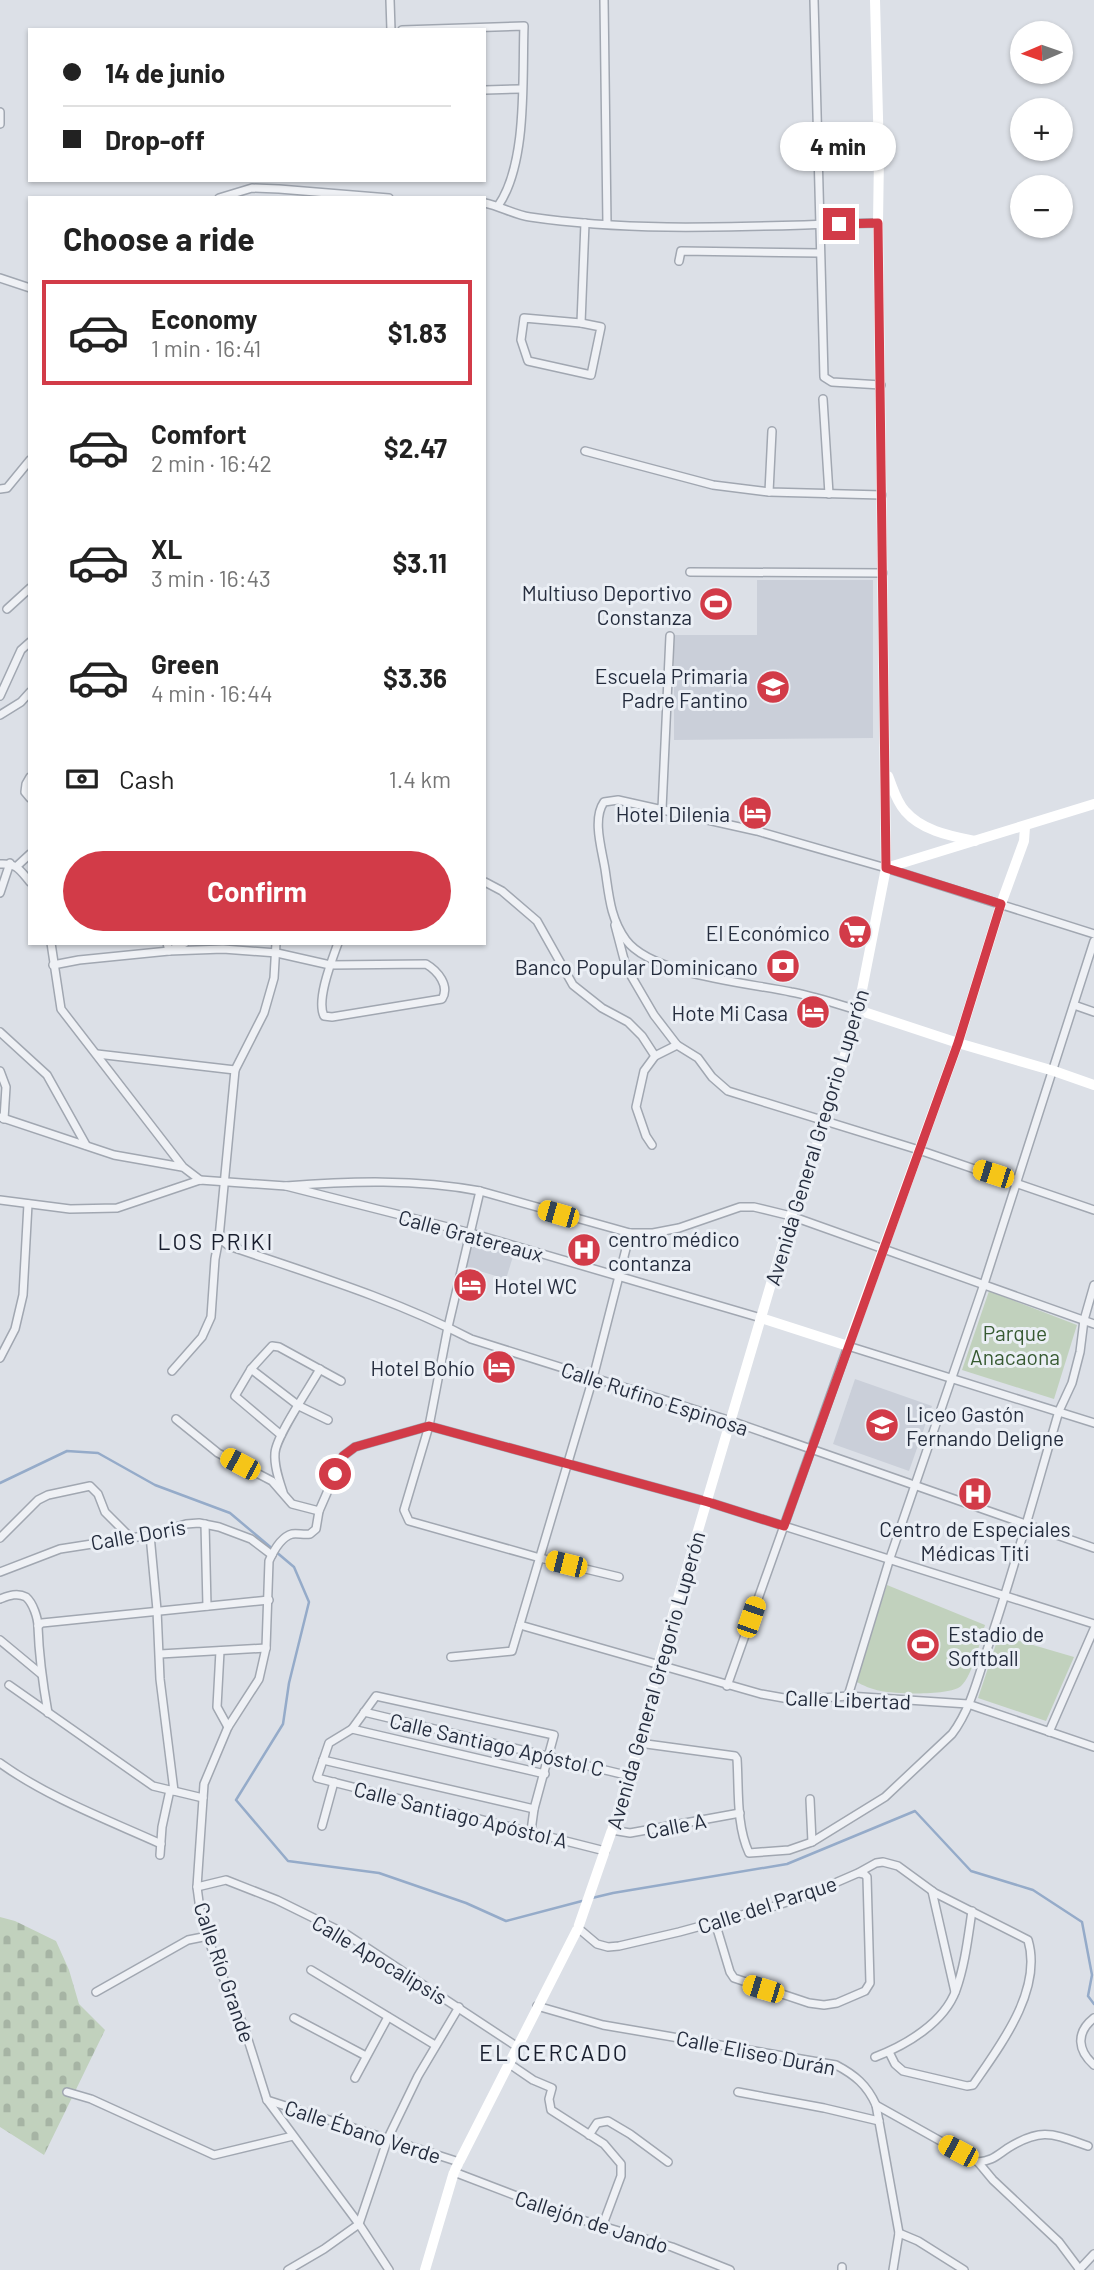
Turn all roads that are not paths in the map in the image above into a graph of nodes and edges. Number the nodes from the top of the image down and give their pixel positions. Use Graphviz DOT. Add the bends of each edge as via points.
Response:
graph roads {
  1 [pos="390,0"];
  2 [pos="604,0"];
  3 [pos="814,0"];
  4 [pos="875,0"];
  5 [pos="391,28"];
  6 [pos="463,28"];
  7 [pos="521,89"];
  8 [pos="486,90"];
  9 [pos="0,113"];
  10 [pos="0,124"];
  11 [pos="226,196"];
  12 [pos="367,196"];
  13 [pos="486,202"];
  14 [pos="498,206"];
  15 [pos="585,223"];
  16 [pos="878,223"];
  17 [pos="819,224"];
  18 [pos="607,225"];
  19 [pos="819,253"];
  20 [pos="679,261"];
  21 [pos="0,278"];
  22 [pos="28,287"];
  23 [pos="581,323"];
  24 [pos="881,385"];
  25 [pos="823,399"];
  26 [pos="772,430"];
  27 [pos="585,451"];
  28 [pos="28,462"];
  29 [pos="0,489"];
  30 [pos="769,492"];
  31 [pos="829,494"];
  32 [pos="882,495"];
  33 [pos="690,572"];
  34 [pos="883,573"];
  35 [pos="28,591"];
  36 [pos="7,609"];
  37 [pos="670,636"];
  38 [pos="28,644"];
  39 [pos="28,694"];
  40 [pos="0,696"];
  41 [pos="0,715"];
  42 [pos="885,767"];
  43 [pos="1094,804"];
  44 [pos="662,809"];
  45 [pos="1025,827"];
  46 [pos="977,842"];
  47 [pos="28,855"];
  48 [pos="0,864"];
  49 [pos="13,864"];
  50 [pos="886,868"];
  51 [pos="28,880"];
  52 [pos="486,883"];
  53 [pos="0,893"];
  54 [pos="1001,904"];
  55 [pos="611,914"];
  56 [pos="1094,934"];
  57 [pos="1094,941"];
  58 [pos="52,945"];
  59 [pos="276,945"];
  60 [pos="337,945"];
  61 [pos="168,947"];
  62 [pos="277,953"];
  63 [pos="53,965"];
  64 [pos="330,965"];
  65 [pos="1074,1005"];
  66 [pos="858,1010"];
  67 [pos="1094,1012"];
  68 [pos="0,1032"];
  69 [pos="958,1043"];
  70 [pos="677,1045"];
  71 [pos="97,1054"];
  72 [pos="655,1056"];
  73 [pos="235,1070"];
  74 [pos="0,1071"];
  75 [pos="1054,1071"];
  76 [pos="1094,1086"];
  77 [pos="2,1118"];
  78 [pos="826,1120"];
  79 [pos="86,1145"];
  80 [pos="652,1145"];
  81 [pos="919,1150"];
  82 [pos="183,1167"];
  83 [pos="200,1180"];
  84 [pos="224,1181"];
  85 [pos="1017,1182"];
  86 [pos="286,1186"];
  87 [pos="480,1191"];
  88 [pos="0,1199"];
  89 [pos="28,1204"];
  90 [pos="1094,1210"];
  91 [pos="792,1216"];
  92 [pos="471,1233"];
  93 [pos="630,1233"];
  94 [pos="219,1238"];
  95 [pos="883,1249"];
  96 [pos="619,1276"];
  97 [pos="984,1284"];
  98 [pos="1094,1285"];
  99 [pos="761,1318"];
  100 [pos="1084,1320"];
  101 [pos="1094,1324"];
  102 [pos="448,1327"];
  103 [pos="848,1346"];
  104 [pos="0,1359"];
  105 [pos="251,1369"];
  106 [pos="320,1369"];
  107 [pos="172,1371"];
  108 [pos="593,1378"];
  109 [pos="951,1379"];
  110 [pos="341,1381"];
  111 [pos="299,1406"];
  112 [pos="1059,1411"];
  113 [pos="176,1419"];
  114 [pos="328,1420"];
  115 [pos="731,1422"];
  116 [pos="1094,1423"];
  117 [pos="429,1426"];
  118 [pos="281,1435"];
  119 [pos="811,1449"];
  120 [pos="566,1464"];
  121 [pos="914,1485"];
  122 [pos="285,1497"];
  123 [pos="708,1502"];
  124 [pos="319,1511"];
  125 [pos="205,1524"];
  126 [pos="1025,1525"];
  127 [pos="784,1526"];
  128 [pos="150,1535"];
  129 [pos="130,1537"];
  130 [pos="0,1538"];
  131 [pos="1094,1548"];
  132 [pos="272,1555"];
  133 [pos="540,1558"];
  134 [pos="890,1558"];
  135 [pos="0,1572"];
  136 [pos="619,1577"];
  137 [pos="1005,1596"];
  138 [pos="0,1599"];
  139 [pos="268,1600"];
  140 [pos="207,1606"];
  141 [pos="157,1610"];
  142 [pos="520,1625"];
  143 [pos="38,1626"];
  144 [pos="1094,1626"];
  145 [pos="0,1640"];
  146 [pos="266,1648"];
  147 [pos="220,1651"];
  148 [pos="160,1654"];
  149 [pos="451,1657"];
  150 [pos="658,1666"];
  151 [pos="41,1674"];
  152 [pos="9,1685"];
  153 [pos="727,1686"];
  154 [pos="848,1696"];
  155 [pos="968,1704"];
  156 [pos="364,1712"];
  157 [pos="48,1713"];
  158 [pos="228,1727"];
  159 [pos="352,1729"];
  160 [pos="1049,1732"];
  161 [pos="639,1743"];
  162 [pos="1094,1747"];
  163 [pos="550,1756"];
  164 [pos="323,1759"];
  165 [pos="0,1763"];
  166 [pos="545,1774"];
  167 [pos="630,1776"];
  168 [pos="334,1782"];
  169 [pos="172,1791"];
  170 [pos="203,1798"];
  171 [pos="810,1799"];
  172 [pos="534,1809"];
  173 [pos="740,1813"];
  174 [pos="322,1826"];
  175 [pos="612,1830"];
  176 [pos="531,1831"];
  177 [pos="812,1842"];
  178 [pos="161,1844"];
  179 [pos="605,1851"];
  180 [pos="160,1855"];
  181 [pos="858,1873"];
  182 [pos="197,1887"];
  183 [pos="932,1891"];
  184 [pos="972,1910"];
  185 [pos="715,1922"];
  186 [pos="578,1928"];
  187 [pos="208,1936"];
  188 [pos="312,1969"];
  189 [pos="96,1992"];
  190 [pos="956,1993"];
  191 [pos="537,2006"];
  192 [pos="459,2007"];
  193 [pos="388,2017"];
  194 [pos="294,2018"];
  195 [pos="1094,2018"];
  196 [pos="435,2045"];
  197 [pos="516,2046"];
  198 [pos="889,2052"];
  199 [pos="366,2056"];
  200 [pos="875,2057"];
  201 [pos="508,2063"];
  202 [pos="1094,2065"];
  203 [pos="355,2078"];
  204 [pos="67,2092"];
  205 [pos="738,2092"];
  206 [pos="267,2100"];
  207 [pos="876,2105"];
  208 [pos="878,2121"];
  209 [pos="589,2135"];
  210 [pos="293,2136"];
  211 [pos="388,2138"];
  212 [pos="1088,2146"];
  213 [pos="668,2162"];
  214 [pos="978,2162"];
  215 [pos="456,2167"];
  216 [pos="359,2224"];
  217 [pos="603,2227"];
  218 [pos="899,2234"];
  219 [pos="1094,2255"];
  220 [pos="1080,2269"];
  221 [pos="288,2270"];
  222 [pos="389,2270"];
  223 [pos="425,2270"];
  224 [pos="730,2270"];
  225 [pos="893,2270"];
  226 [pos="964,2270"];
  1 -- 5 [label="street"];
  2 -- 18 [label="street"];
  3 -- 17 [label="street"];
  4 -- 16 [label="main road, Avenida General Gregorio Luperón"];
  6 -- 7 [label="street" via="524,26"];
  7 -- 8 [label="street"];
  7 -- 14 [label="street" via="516,161"];
  9 -- 10 [label="street"];
  11 -- 12 [label="street" via="252,188"];
  13 -- 14 [label="street"];
  14 -- 15 [label="street" via="527,217"];
  15 -- 18 [label="street"];
  15 -- 23 [label="street"];
  16 -- 17 [label="street"];
  16 -- 24 [label="main road, Avenida General Gregorio Luperón"];
  17 -- 18 [label="street"];
  17 -- 19 [label="street"];
  19 -- 20 [label="street" via="681,251"];
  19 -- 24 [label="street" via="824,377 832,382"];
  21 -- 22 [label="street"];
  23 -- 23 [label="street" via="524,318 521,340 528,360 591,374 601,327"];
  24 -- 32 [label="main road, Avenida General Gregorio Luperón"];
  25 -- 31 [label="street"];
  26 -- 30 [label="street"];
  27 -- 30 [label="street" via="713,485"];
  28 -- 29 [label="street" via="7,488"];
  30 -- 31 [label="street"];
  31 -- 32 [label="street"];
  32 -- 34 [label="main road, Avenida General Gregorio Luperón"];
  33 -- 34 [label="street"];
  34 -- 42 [label="main road, Avenida General Gregorio Luperón"];
  35 -- 36 [label="street"];
  37 -- 44 [label="street"];
  38 -- 40 [label="street"];
  39 -- 41 [label="street"];
  42 -- 46 [label="main road" via="905,812 938,832"];
  42 -- 50 [label="main road, Avenida General Gregorio Luperón"];
  43 -- 45 [label="main road"];
  44 -- 50 [label="street"];
  44 -- 55 [label="street" via="618,800 604,802 599,810"];
  45 -- 46 [label="main road"];
  45 -- 54 [label="main road" via="1024,842"];
  46 -- 50 [label="main road"];
  47 -- 49 [label="street"];
  48 -- 49 [label="street"];
  49 -- 51 [label="street"];
  49 -- 53 [label="street"];
  50 -- 54 [label="street"];
  50 -- 66 [label="main road, Avenida General Gregorio Luperón"];
  52 -- 72 [label="street" via="537,921 573,985 628,1022"];
  54 -- 56 [label="street"];
  54 -- 69 [label="main road"];
  55 -- 66 [label="street" via="627,941 654,962"];
  55 -- 70 [label="street" via="626,967"];
  57 -- 65 [label="street"];
  58 -- 63 [label="street"];
  59 -- 62 [label="street"];
  60 -- 64 [label="street"];
  61 -- 62 [label="street"];
  61 -- 63 [label="street"];
  62 -- 64 [label="street"];
  62 -- 73 [label="street" via="264,1013"];
  63 -- 71 [label="street" via="61,1009"];
  64 -- 64 [label="street" via="426,964 446,986 445,994 442,999 324,1016 322,998"];
  65 -- 67 [label="street"];
  65 -- 75 [label="street"];
  66 -- 69 [label="main road"];
  66 -- 78 [label="main road, Avenida General Gregorio Luperón"];
  68 -- 79 [label="street" via="47,1075"];
  69 -- 75 [label="main road"];
  69 -- 81 [label="main road"];
  70 -- 72 [label="street"];
  70 -- 78 [label="street" via="698,1058 728,1091"];
  71 -- 73 [label="street"];
  71 -- 82 [label="street"];
  72 -- 80 [label="street" via="643,1071 636,1107"];
  73 -- 84 [label="street"];
  74 -- 77 [label="street" via="6,1087"];
  75 -- 76 [label="main road"];
  75 -- 85 [label="street"];
  77 -- 79 [label="street"];
  78 -- 81 [label="street"];
  78 -- 91 [label="main road, Avenida General Gregorio Luperón"];
  79 -- 82 [label="street" via="114,1155"];
  81 -- 85 [label="street"];
  81 -- 95 [label="main road"];
  82 -- 83 [label="street"];
  83 -- 84 [label="street, Calle Gratereaux"];
  83 -- 89 [label="street, Calle Gratereaux" via="117,1208"];
  84 -- 86 [label="street, Calle Gratereaux"];
  84 -- 94 [label="street"];
  85 -- 90 [label="street"];
  85 -- 97 [label="street"];
  86 -- 87 [label="street" via="362,1181"];
  86 -- 92 [label="street, Calle Gratereaux"];
  87 -- 92 [label="street"];
  87 -- 93 [label="street"];
  88 -- 89 [label="street, Calle Gratereaux"];
  89 -- 104 [label="street" via="23,1295 15,1329"];
  91 -- 93 [label="street" via="740,1207 679,1228"];
  91 -- 95 [label="street"];
  91 -- 99 [label="main road, Avenida General Gregorio Luperón"];
  92 -- 96 [label="street, Calle Gratereaux"];
  92 -- 102 [label="street"];
  93 -- 96 [label="street"];
  94 -- 102 [label="street, Calle Rufino Espinosa" via="229,1246"];
  94 -- 107 [label="street" via="211,1317 202,1337"];
  95 -- 97 [label="street"];
  95 -- 103 [label="main road"];
  96 -- 99 [label="street, Calle Gratereaux"];
  96 -- 108 [label="street"];
  97 -- 100 [label="street"];
  97 -- 109 [label="street"];
  98 -- 100 [label="street"];
  99 -- 103 [label="main road, Calle Gratereaux"];
  99 -- 115 [label="main road, Avenida General Gregorio Luperón"];
  100 -- 101 [label="street"];
  100 -- 112 [label="street" via="1072,1383"];
  102 -- 108 [label="street, Calle Rufino Espinosa" via="471,1339"];
  102 -- 117 [label="street"];
  103 -- 109 [label="street, Calle Gratereaux"];
  103 -- 119 [label="street"];
  105 -- 106 [label="street" via="272,1346"];
  105 -- 111 [label="street"];
  105 -- 118 [label="street" via="235,1396"];
  106 -- 110 [label="street"];
  106 -- 111 [label="street"];
  108 -- 115 [label="street, Calle Rufino Espinosa"];
  108 -- 120 [label="street"];
  109 -- 112 [label="street, Calle Gratereaux"];
  109 -- 121 [label="street"];
  111 -- 114 [label="street"];
  111 -- 118 [label="street"];
  112 -- 116 [label="street, Calle Gratereaux"];
  112 -- 126 [label="street"];
  113 -- 122 [label="street" via="218,1452 272,1481"];
  115 -- 119 [label="street, Calle Rufino Espinosa"];
  115 -- 123 [label="main road, Avenida General Gregorio Luperón"];
  117 -- 120 [label="street"];
  117 -- 124 [label="street" via="355,1447 343,1456"];
  117 -- 133 [label="street" via="404,1510 409,1521"];
  118 -- 122 [label="street" via="275,1452"];
  119 -- 121 [label="street, Calle Rufino Espinosa"];
  119 -- 127 [label="street"];
  120 -- 123 [label="street"];
  120 -- 133 [label="street"];
  121 -- 126 [label="street, Calle Rufino Espinosa"];
  121 -- 134 [label="street"];
  122 -- 124 [label="street" via="292,1504"];
  123 -- 127 [label="street"];
  123 -- 150 [label="main road, Avenida General Gregorio Luperón"];
  124 -- 132 [label="street" via="313,1532 288,1535"];
  125 -- 128 [label="street, Calle Doris" via="186,1524"];
  125 -- 132 [label="street, Calle Doris" via="251,1539"];
  125 -- 140 [label="street"];
  126 -- 131 [label="street, Calle Rufino Espinosa"];
  126 -- 137 [label="street"];
  127 -- 134 [label="street"];
  127 -- 153 [label="street"];
  128 -- 129 [label="street, Calle Doris"];
  128 -- 141 [label="street"];
  129 -- 130 [label="street" via="105,1512 90,1486 38,1500"];
  129 -- 135 [label="street, Calle Doris" via="60,1549"];
  132 -- 139 [label="street, Calle Río Grande"];
  133 -- 136 [label="street"];
  133 -- 142 [label="street"];
  134 -- 137 [label="street"];
  134 -- 154 [label="street"];
  137 -- 144 [label="street"];
  137 -- 155 [label="street"];
  138 -- 143 [label="street" via="12,1594 25,1597"];
  139 -- 140 [label="street"];
  139 -- 146 [label="street, Calle Río Grande"];
  140 -- 141 [label="street"];
  141 -- 143 [label="street"];
  141 -- 148 [label="street"];
  142 -- 149 [label="street" via="512,1651"];
  142 -- 150 [label="street, Calle Libertad"];
  143 -- 151 [label="street"];
  144 -- 160 [label="street"];
  145 -- 151 [label="street"];
  146 -- 147 [label="street"];
  146 -- 158 [label="street, Calle Río Grande" via="259,1679"];
  147 -- 148 [label="street"];
  147 -- 158 [label="street" via="217,1707"];
  148 -- 169 [label="street"];
  150 -- 153 [label="street, Calle Libertad"];
  150 -- 161 [label="main road, Avenida General Gregorio Luperón"];
  151 -- 157 [label="street"];
  152 -- 157 [label="street"];
  153 -- 154 [label="street, Calle Libertad" via="795,1700"];
  154 -- 155 [label="street, Calle Libertad"];
  155 -- 160 [label="street, Calle Libertad"];
  155 -- 177 [label="street" via="952,1734 885,1797"];
  156 -- 159 [label="street"];
  156 -- 163 [label="street, Calle Santiago Apóstol C"];
  156 -- 163 [label="street" via="376,1696 554,1735"];
  157 -- 169 [label="street" via="153,1786"];
  158 -- 170 [label="street, Calle Río Grande" via="209,1770"];
  159 -- 164 [label="street" via="329,1743"];
  159 -- 166 [label="street"];
  160 -- 162 [label="street, Calle Libertad"];
  161 -- 167 [label="main road, Avenida General Gregorio Luperón"];
  161 -- 173 [label="street" via="737,1759"];
  163 -- 166 [label="street"];
  163 -- 167 [label="street, Calle Santiago Apóstol C"];
  164 -- 168 [label="street, Calle Santiago Apóstol A" via="317,1778"];
  164 -- 172 [label="street"];
  165 -- 178 [label="street" via="14,1774"];
  166 -- 172 [label="street"];
  167 -- 175 [label="main road, Avenida General Gregorio Luperón"];
  168 -- 174 [label="street"];
  168 -- 176 [label="street, Calle Santiago Apóstol A"];
  169 -- 170 [label="street"];
  169 -- 178 [label="street"];
  170 -- 182 [label="street, Calle Río Grande"];
  171 -- 177 [label="street"];
  172 -- 176 [label="street"];
  173 -- 175 [label="street, Calle A" via="630,1833"];
  173 -- 177 [label="street" via="749,1853 789,1850"];
  175 -- 179 [label="main road, Avenida General Gregorio Luperón"];
  176 -- 179 [label="street, Calle Santiago Apóstol A"];
  178 -- 180 [label="street"];
  179 -- 186 [label="main road, Avenida General Gregorio Luperón"];
  181 -- 183 [label="street, Calle del Parque" via="876,1863 892,1863"];
  181 -- 185 [label="street, Calle del Parque" via="805,1896"];
  181 -- 185 [label="street" via="867,1877 870,1983 865,1991 838,2003 809,2003 734,1978"];
  182 -- 187 [label="street, Calle Río Grande"];
  182 -- 192 [label="street, Calle Apocalipsis" via="226,1880 276,1900 346,1934"];
  183 -- 184 [label="street, Calle del Parque"];
  183 -- 190 [label="street"];
  184 -- 190 [label="street"];
  184 -- 198 [label="street, Calle del Parque" via="1029,1943 1028,1981 1012,2026 973,2085 904,2071"];
  185 -- 186 [label="street, Calle del Parque" via="608,1947"];
  186 -- 191 [label="main road, Avenida General Gregorio Luperón"];
  187 -- 189 [label="street" via="188,1940"];
  187 -- 206 [label="street, Calle Río Grande"];
  188 -- 193 [label="street"];
  190 -- 198 [label="street" via="925,2030"];
  191 -- 197 [label="main road, Avenida General Gregorio Luperón"];
  191 -- 207 [label="street, Calle Eliseo Durán" via="603,2025 836,2065 869,2090"];
  192 -- 196 [label="street"];
  192 -- 197 [label="street, Calle Apocalipsis"];
  193 -- 196 [label="street"];
  193 -- 199 [label="street"];
  194 -- 199 [label="street"];
  195 -- 202 [label="street" via="1081,2035 1081,2046"];
  196 -- 211 [label="street"];
  197 -- 201 [label="main road, Avenida General Gregorio Luperón"];
  198 -- 200 [label="street"];
  199 -- 203 [label="street"];
  201 -- 209 [label="street" via="552,2088 551,2110"];
  201 -- 215 [label="main road, Avenida General Gregorio Luperón"];
  204 -- 210 [label="street" via="214,2155"];
  205 -- 208 [label="street"];
  206 -- 210 [label="street, Calle Río Grande"];
  206 -- 211 [label="street, Calle Ébano Verde"];
  207 -- 208 [label="street, Calle Eliseo Durán"];
  207 -- 214 [label="street"];
  208 -- 218 [label="street, Calle Eliseo Durán"];
  209 -- 213 [label="street" via="597,2123 608,2121"];
  209 -- 217 [label="street" via="621,2164"];
  210 -- 216 [label="street, Calle Río Grande"];
  211 -- 215 [label="street, Calle Ébano Verde"];
  211 -- 216 [label="street"];
  212 -- 214 [label="street" via="1038,2134 991,2161"];
  214 -- 220 [label="street"];
  215 -- 217 [label="street, Callejón de Jando"];
  215 -- 223 [label="main road, Avenida General Gregorio Luperón"];
  216 -- 221 [label="street"];
  216 -- 222 [label="street, Calle Río Grande"];
  217 -- 224 [label="street, Callejón de Jando"];
  218 -- 225 [label="street, Calle Eliseo Durán"];
  218 -- 226 [label="street"];
  219 -- 220 [label="street"];
}
